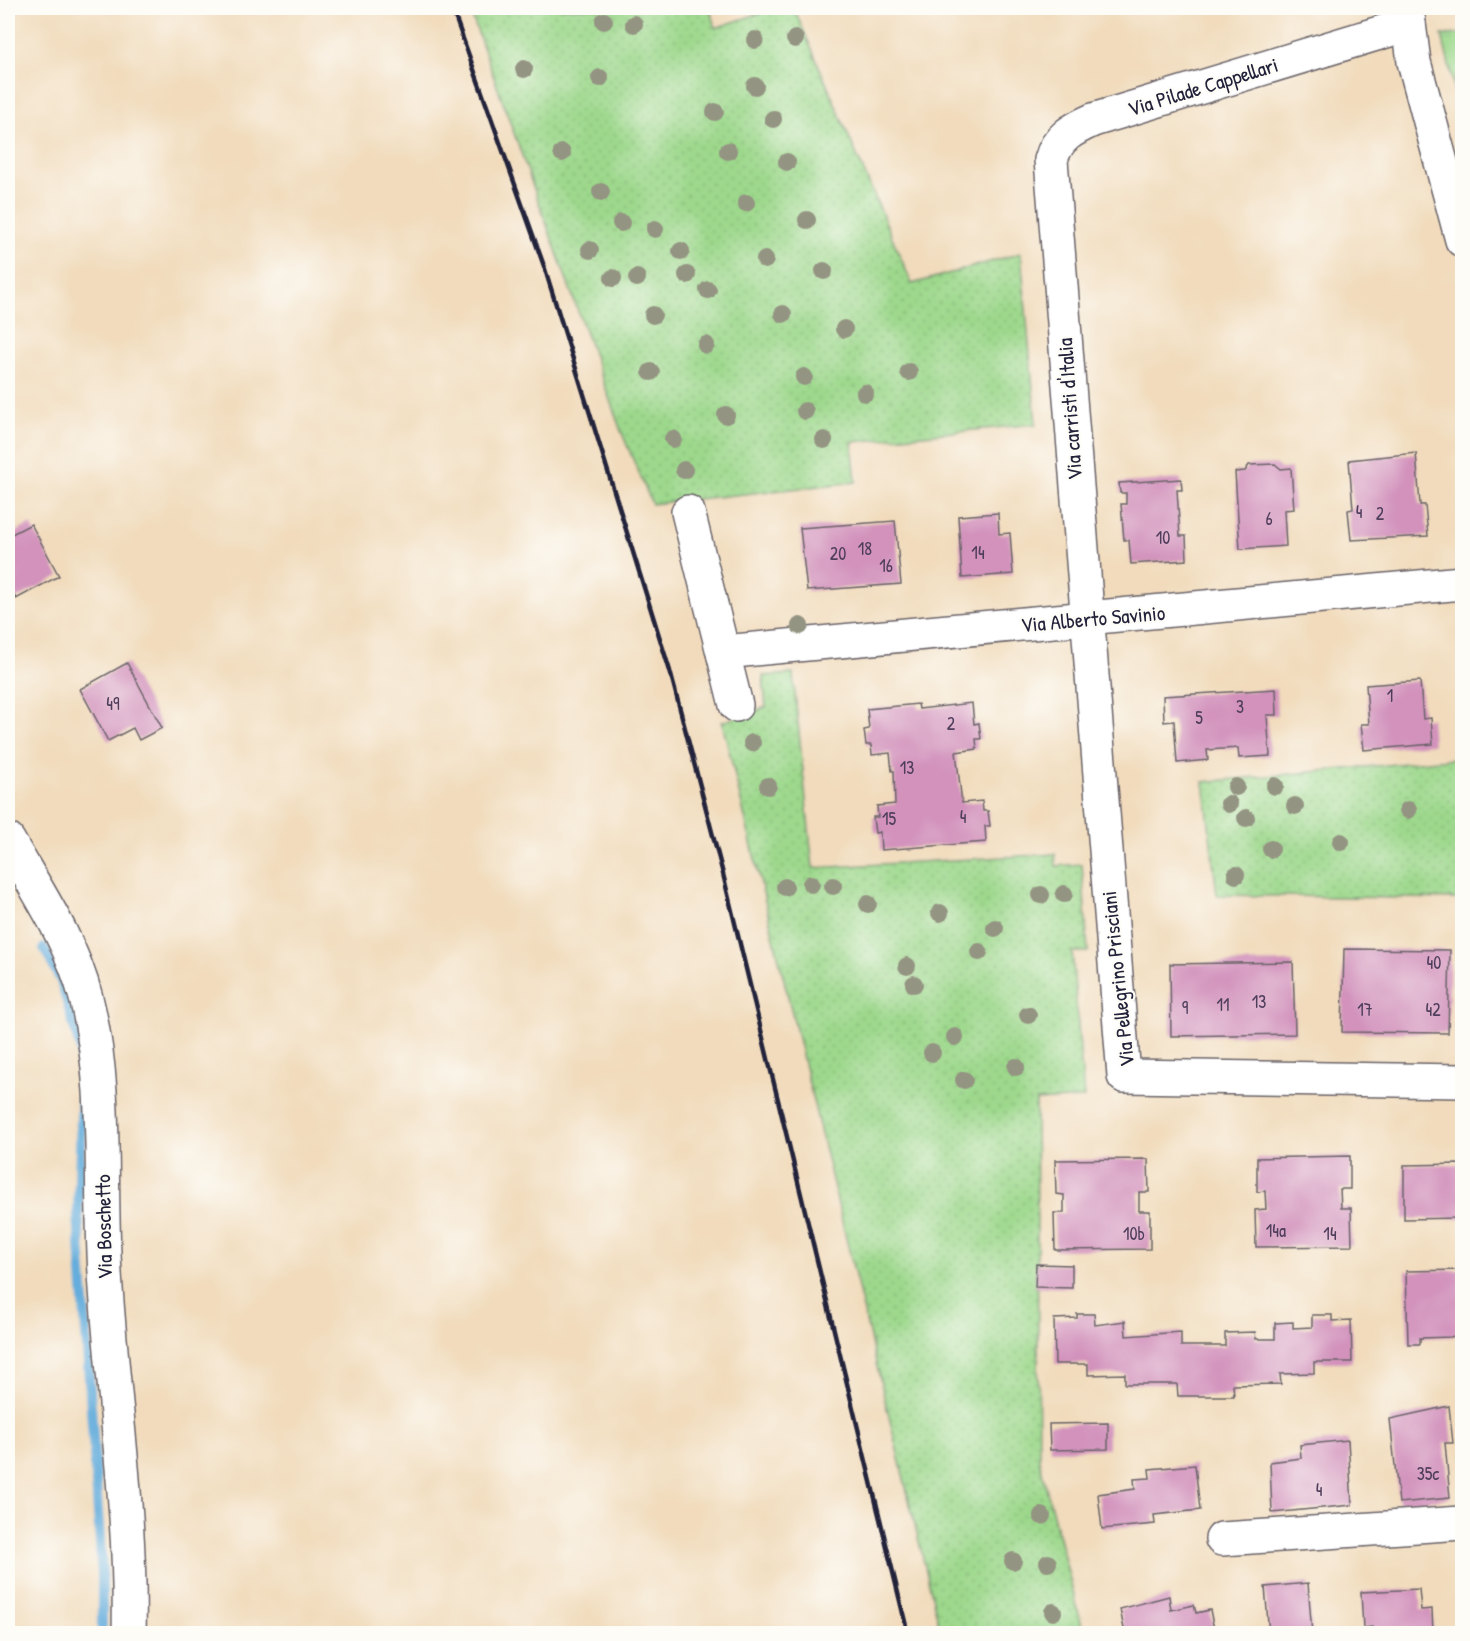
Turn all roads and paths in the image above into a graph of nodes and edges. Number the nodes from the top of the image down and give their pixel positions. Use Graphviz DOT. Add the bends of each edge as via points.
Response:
graph roads {
  1 [pos="1408,16"];
  2 [pos="1053,199"];
  3 [pos="1462,240"];
  4 [pos="688,512"];
  5 [pos="1462,583"];
  6 [pos="1086,620"];
  7 [pos="723,651"];
  8 [pos="736,705"];
  9 [pos="8,840"];
  10 [pos="1462,1080"];
  11 [pos="1462,1523"];
  12 [pos="1222,1539"];
  13 [pos="129,1634"];
  1 -- 2 [label="street, Via Pilade Cappellari" via="1076,128 1054,146"];
  1 -- 3 [label="street" via="1414,62"];
  2 -- 6 [label="street, Via carristi d'Italia"];
  4 -- 7 [label="street"];
  5 -- 6 [label="street, Via Alberto Savinio"];
  6 -- 7 [label="street, Via Alberto Savinio"];
  6 -- 10 [label="street, Via Pellegrino Prisciani" via="1124,1076"];
  7 -- 8 [label="street"];
  9 -- 13 [label="street, Via Boschetto" via="78,975 97,1054 107,1316 127,1515"];
  11 -- 12 [label="street"];
}
